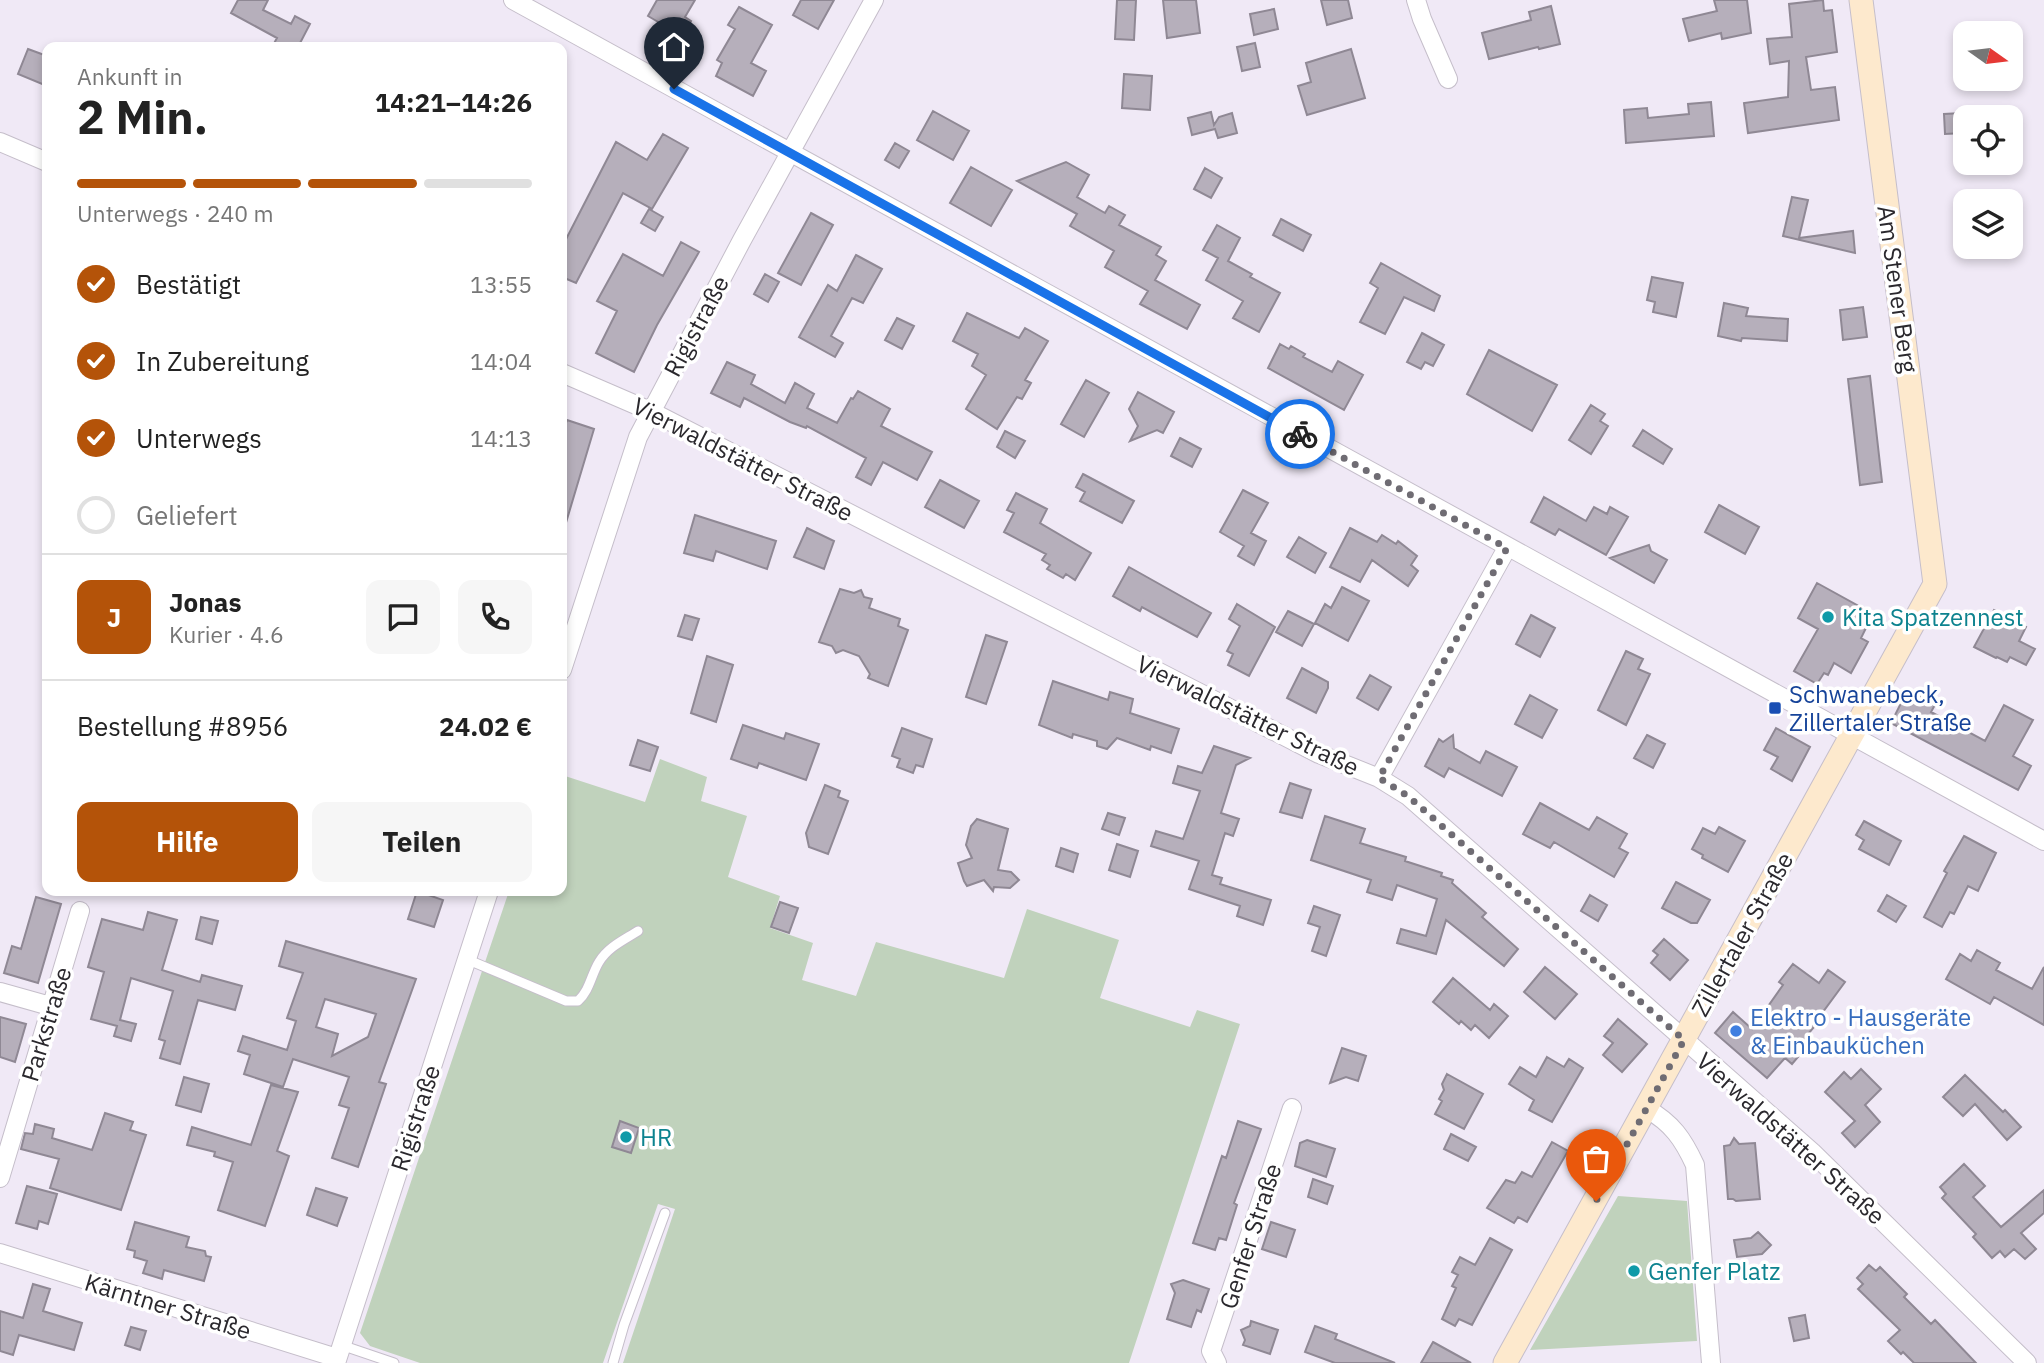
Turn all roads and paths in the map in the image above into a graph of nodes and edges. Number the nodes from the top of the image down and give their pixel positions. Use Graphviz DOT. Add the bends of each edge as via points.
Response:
graph roads {
  1 [pos="513,0"];
  2 [pos="874,0"];
  3 [pos="1416,0"];
  4 [pos="1861,0"];
  5 [pos="1448,79"];
  6 [pos="0,142"];
  7 [pos="790,153"];
  8 [pos="42,160"];
  9 [pos="567,375"];
  10 [pos="650,411"];
  11 [pos="1507,548"];
  12 [pos="1935,579"];
  13 [pos="567,655"];
  14 [pos="1851,734"];
  15 [pos="1379,778"];
  16 [pos="2044,841"];
  17 [pos="487,896"];
  18 [pos="80,911"];
  19 [pos="638,931"];
  20 [pos="466,959"];
  21 [pos="0,992"];
  22 [pos="51,1006"];
  23 [pos="1684,1040"];
  24 [pos="1292,1108"];
  25 [pos="1647,1109"];
  26 [pos="0,1178"];
  27 [pos="665,1213"];
  28 [pos="0,1253"];
  29 [pos="338,1356"];
  30 [pos="394,1363"];
  31 [pos="612,1363"];
  32 [pos="1217,1363"];
  33 [pos="1505,1363"];
  34 [pos="1706,1363"];
  35 [pos="2027,1363"];
  1 -- 7 [label="street"];
  2 -- 7 [label="street, Rigistraße"];
  3 -- 5 [label="street"];
  4 -- 12 [label="street, Am Stener Berg"];
  6 -- 8 [label="street"];
  7 -- 10 [label="street, Rigistraße"];
  7 -- 11 [label="street"];
  9 -- 10 [label="street, Vierwaldstätter Straße"];
  10 -- 13 [label="street, Rigistraße"];
  10 -- 15 [label="street, Vierwaldstätter Straße" via="1319,754"];
  11 -- 14 [label="street"];
  11 -- 15 [label="street"];
  12 -- 14 [label="street, Zillertaler Straße"];
  14 -- 16 [label="street"];
  14 -- 23 [label="street, Zillertaler Straße"];
  15 -- 23 [label="street, Vierwaldstätter Straße" via="1408,796"];
  17 -- 20 [label="street, Rigistraße"];
  18 -- 22 [label="street, Parkstraße"];
  19 -- 20 [label="lane" via="608,949 578,1001 566,1001"];
  20 -- 29 [label="street, Rigistraße"];
  21 -- 22 [label="street"];
  22 -- 26 [label="street, Parkstraße"];
  23 -- 25 [label="street, Zillertaler Straße"];
  23 -- 35 [label="street, Vierwaldstätter Straße" via="1812,1152"];
  24 -- 32 [label="street, Genfer Straße" via="1211,1351"];
  25 -- 33 [label="street, Zillertaler Straße"];
  25 -- 34 [label="street" via="1683,1139 1695,1165"];
  27 -- 31 [label="lane"];
  28 -- 29 [label="street, Kärntner Straße"];
  29 -- 30 [label="lane"];
}
